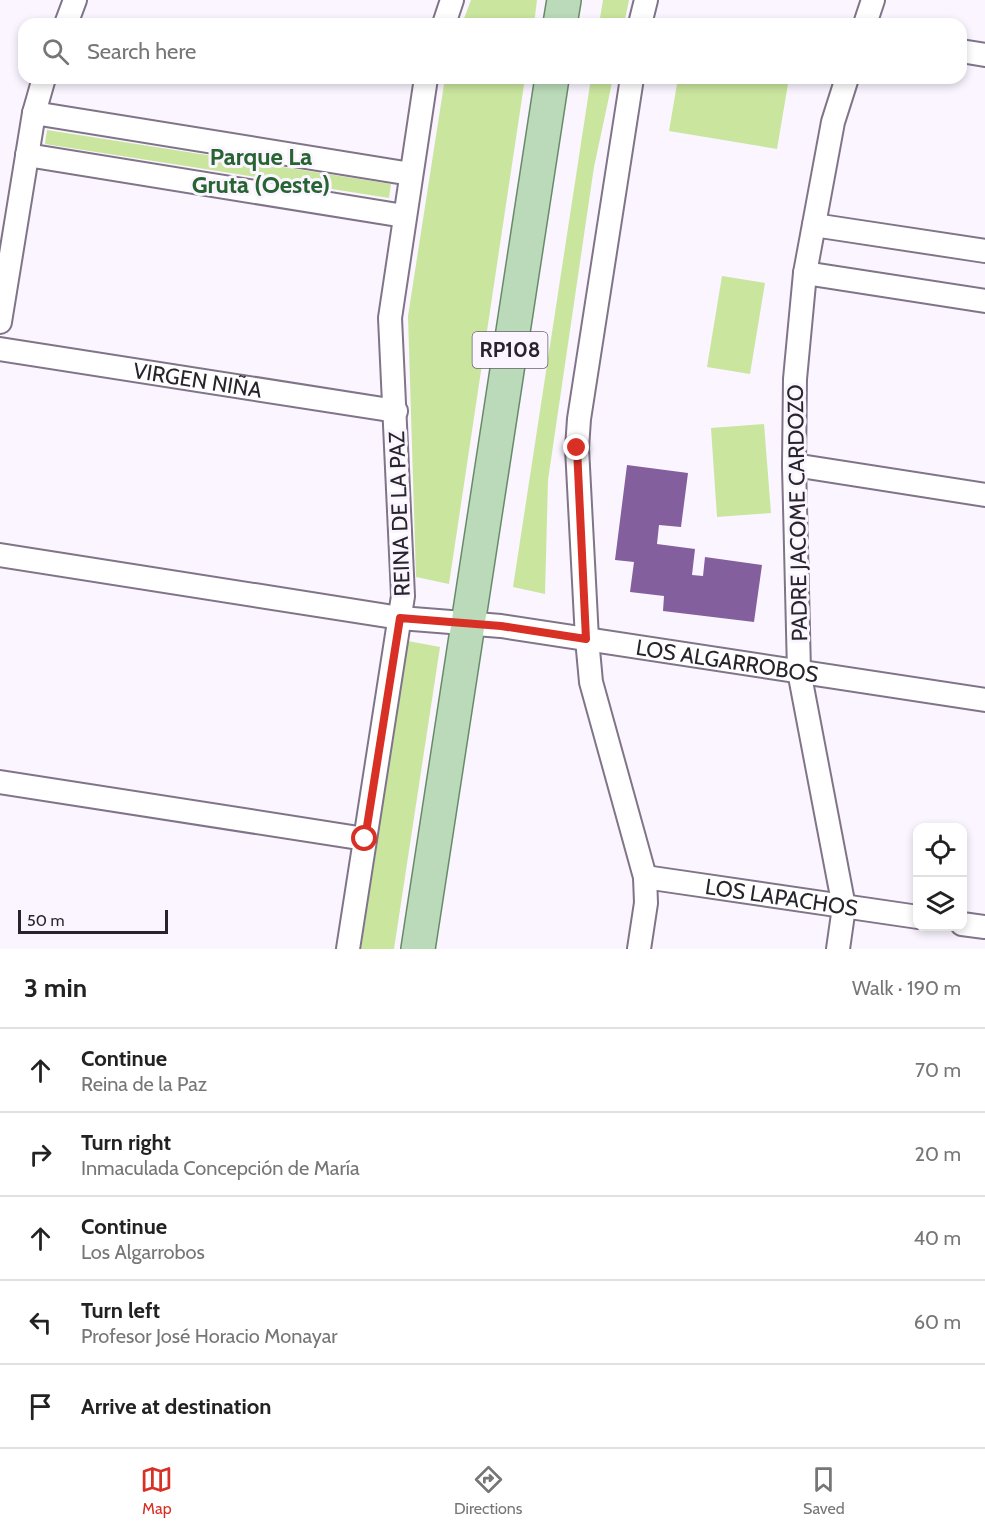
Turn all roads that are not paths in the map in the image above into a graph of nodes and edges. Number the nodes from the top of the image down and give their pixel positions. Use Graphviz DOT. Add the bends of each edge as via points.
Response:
graph roads {
  1 [pos="75,0"];
  2 [pos="452,0"];
  3 [pos="564,0"];
  4 [pos="646,0"];
  5 [pos="873,0"];
  6 [pos="68,18"];
  7 [pos="446,18"];
  8 [pos="561,18"];
  9 [pos="642,18"];
  10 [pos="867,18"];
  11 [pos="967,52"];
  12 [pos="985,55"];
  13 [pos="42,84"];
  14 [pos="425,84"];
  15 [pos="551,84"];
  16 [pos="631,84"];
  17 [pos="845,84"];
  18 [pos="34,113"];
  19 [pos="27,155"];
  20 [pos="411,174"];
  21 [pos="404,216"];
  22 [pos="814,225"];
  23 [pos="985,251"];
  24 [pos="805,273"];
  25 [pos="985,301"];
  26 [pos="0,322"];
  27 [pos="0,349"];
  28 [pos="396,411"];
  29 [pos="794,465"];
  30 [pos="985,495"];
  31 [pos="0,555"];
  32 [pos="400,618"];
  33 [pos="468,622"];
  34 [pos="586,639"];
  35 [pos="799,671"];
  36 [pos="985,700"];
  37 [pos="0,782"];
  38 [pos="365,839"];
  39 [pos="645,877"];
  40 [pos="844,907"];
  41 [pos="913,916"];
  42 [pos="967,925"];
  43 [pos="985,927"];
  44 [pos="348,949"];
  45 [pos="418,949"];
  46 [pos="639,949"];
  47 [pos="838,949"];
  1 -- 6 [label="street"];
  2 -- 7 [label="street"];
  3 -- 8 [label="main road"];
  4 -- 9 [label="street"];
  5 -- 10 [label="street"];
  11 -- 12 [label="street"];
  13 -- 18 [label="street"];
  14 -- 20 [label="street, REINA DE LA PAZ"];
  15 -- 33 [label="main road, RP108"];
  16 -- 34 [label="street" via="579,419"];
  17 -- 22 [label="street, PADRE JACOME CARDOZO" via="833,122"];
  18 -- 19 [label="street"];
  18 -- 20 [label="street"];
  19 -- 21 [label="street"];
  19 -- 26 [label="street"];
  20 -- 21 [label="street, REINA DE LA PAZ"];
  21 -- 28 [label="street, REINA DE LA PAZ" via="390,318"];
  22 -- 23 [label="street"];
  22 -- 24 [label="street, PADRE JACOME CARDOZO"];
  24 -- 25 [label="street"];
  24 -- 29 [label="street, PADRE JACOME CARDOZO" via="795,379"];
  27 -- 28 [label="street, VIRGEN NIÑA"];
  28 -- 32 [label="street, REINA DE LA PAZ" via="403,596"];
  29 -- 30 [label="street"];
  29 -- 35 [label="street, PADRE JACOME CARDOZO"];
  31 -- 32 [label="street, LOS ALGARROBOS"];
  32 -- 33 [label="street, LOS ALGARROBOS"];
  32 -- 38 [label="street, REINA DE LA PAZ"];
  33 -- 34 [label="street, LOS ALGARROBOS"];
  33 -- 45 [label="main road, RP108"];
  34 -- 35 [label="street, LOS ALGARROBOS"];
  34 -- 39 [label="street" via="591,682"];
  35 -- 36 [label="street, LOS ALGARROBOS"];
  35 -- 40 [label="street, PADRE JACOME CARDOZO"];
  37 -- 38 [label="street"];
  38 -- 44 [label="street, REINA DE LA PAZ"];
  39 -- 40 [label="street, LOS LAPACHOS"];
  39 -- 46 [label="street" via="646,903"];
  40 -- 41 [label="street, LOS LAPACHOS"];
  40 -- 47 [label="street, PADRE JACOME CARDOZO"];
  42 -- 43 [label="street"];
}
